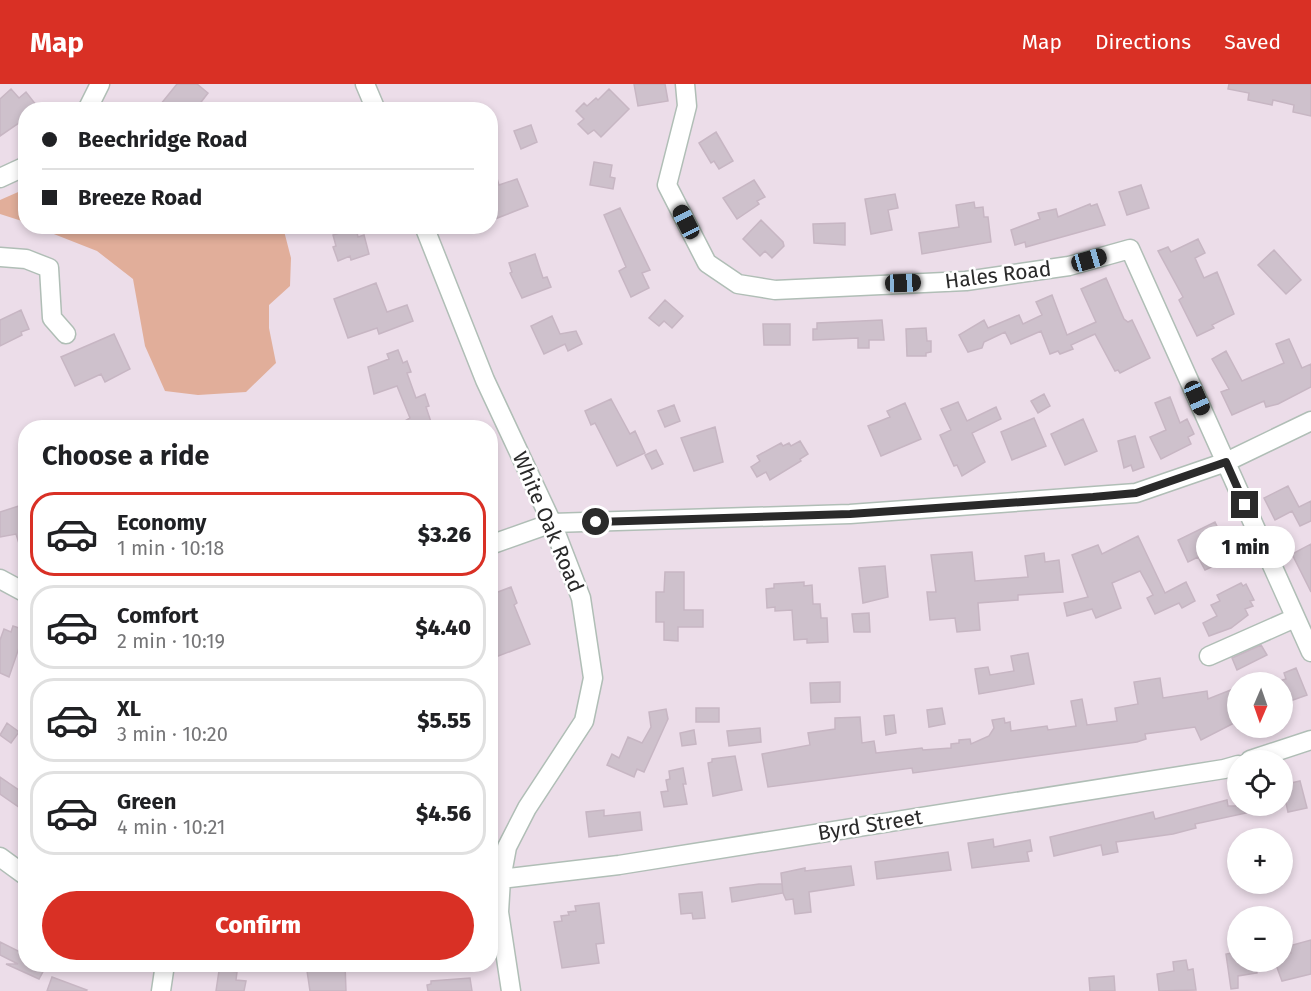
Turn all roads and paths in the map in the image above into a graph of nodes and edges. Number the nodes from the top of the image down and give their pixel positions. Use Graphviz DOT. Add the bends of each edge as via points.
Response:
graph roads {
  1 [pos="99,84"];
  2 [pos="365,84"];
  3 [pos="685,84"];
  4 [pos="91,102"];
  5 [pos="373,102"];
  6 [pos="18,170"];
  7 [pos="0,178"];
  8 [pos="427,234"];
  9 [pos="0,257"];
  10 [pos="66,334"];
  11 [pos="1311,421"];
  12 [pos="1226,462"];
  13 [pos="552,523"];
  14 [pos="498,543"];
  15 [pos="0,579"];
  16 [pos="18,589"];
  17 [pos="1295,618"];
  18 [pos="1311,652"];
  19 [pos="1209,656"];
  20 [pos="1311,740"];
  21 [pos="1280,750"];
  22 [pos="1227,768"];
  23 [pos="0,857"];
  24 [pos="18,870"];
  25 [pos="501,879"];
  26 [pos="498,937"];
  27 [pos="498,952"];
  28 [pos="164,972"];
  29 [pos="161,991"];
  30 [pos="511,991"];
  1 -- 4 [label="street"];
  2 -- 5 [label="street"];
  3 -- 12 [label="street, Hales Road" via="687,106 667,185 706,263 738,284 775,290 966,281 1069,266 1130,249"];
  6 -- 7 [label="street"];
  8 -- 13 [label="street, White Oak Road" via="485,380"];
  9 -- 10 [label="street" via="26,259 49,268 52,318"];
  11 -- 12 [label="street"];
  12 -- 13 [label="street" via="1136,493 1093,497 850,514"];
  12 -- 17 [label="street"];
  13 -- 14 [label="street"];
  13 -- 25 [label="street, White Oak Road" via="581,598 593,678 584,721 527,808 507,847"];
  15 -- 16 [label="street"];
  17 -- 18 [label="street"];
  17 -- 19 [label="street"];
  20 -- 21 [label="street"];
  22 -- 25 [label="street, Byrd Street" via="619,865"];
  23 -- 24 [label="street"];
  25 -- 26 [label="street, White Oak Road"];
  27 -- 30 [label="street, White Oak Road"];
  28 -- 29 [label="street"];
}
